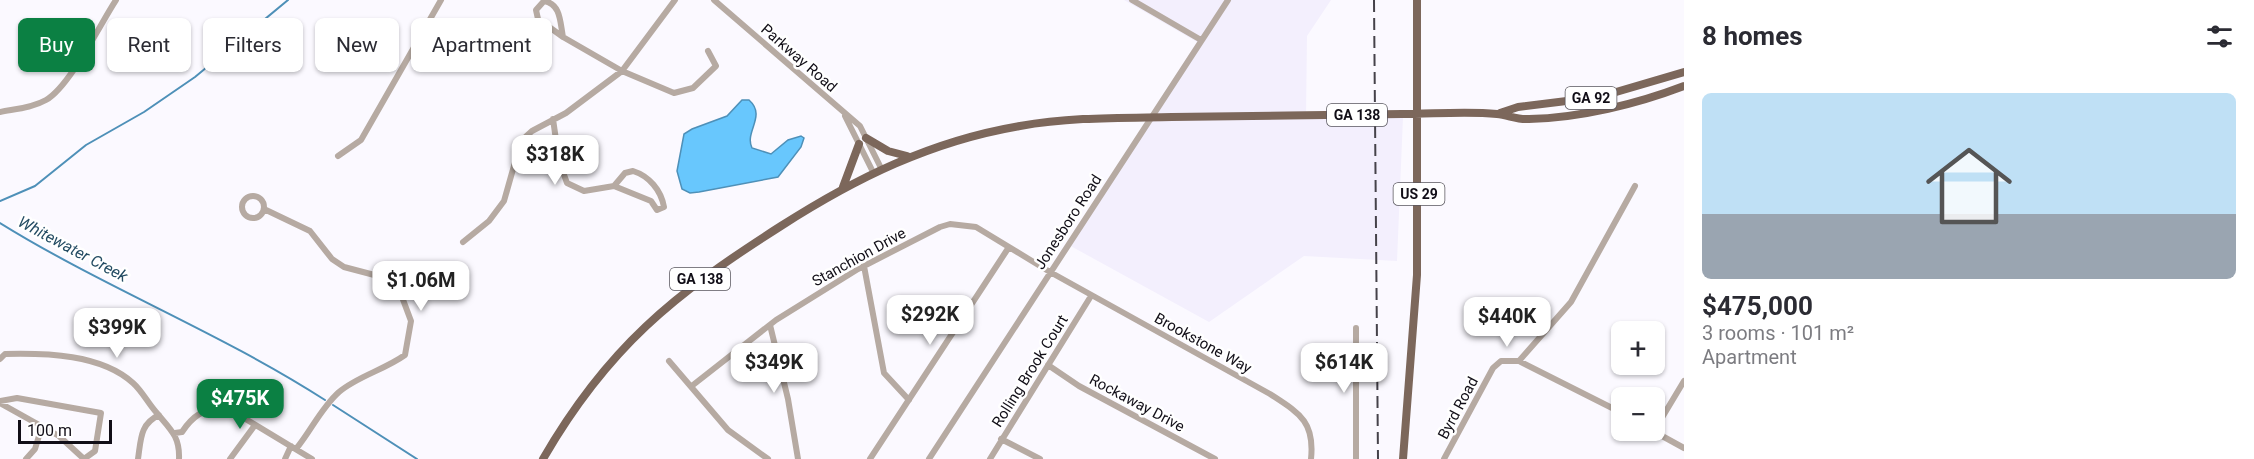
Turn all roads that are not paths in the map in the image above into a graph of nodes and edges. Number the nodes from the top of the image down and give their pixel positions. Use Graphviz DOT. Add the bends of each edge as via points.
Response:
graph roads {
  1 [pos="116,0"];
  2 [pos="441,0"];
  3 [pos="675,0"];
  4 [pos="714,0"];
  5 [pos="1132,0"];
  6 [pos="1228,0"];
  7 [pos="1417,0"];
  8 [pos="563,36"];
  9 [pos="1202,40"];
  10 [pos="708,51"];
  11 [pos="622,71"];
  12 [pos="1684,72"];
  13 [pos="1684,86"];
  14 [pos="842,110"];
  15 [pos="0,112"];
  16 [pos="1417,114"];
  17 [pos="1496,114"];
  18 [pos="1150,118"];
  19 [pos="554,119"];
  20 [pos="866,138"];
  21 [pos="859,144"];
  22 [pos="339,156"];
  23 [pos="908,156"];
  24 [pos="877,170"];
  25 [pos="614,186"];
  26 [pos="1635,186"];
  27 [pos="843,187"];
  28 [pos="264,209"];
  29 [pos="463,242"];
  30 [pos="1009,247"];
  31 [pos="864,266"];
  32 [pos="1050,272"];
  33 [pos="1091,296"];
  34 [pos="770,325"];
  35 [pos="1356,328"];
  36 [pos="0,359"];
  37 [pos="669,360"];
  38 [pos="1519,361"];
  39 [pos="1048,365"];
  40 [pos="1684,381"];
  41 [pos="693,385"];
  42 [pos="909,399"];
  43 [pos="0,402"];
  44 [pos="1611,407"];
  45 [pos="1665,413"];
  46 [pos="159,415"];
  47 [pos="255,425"];
  48 [pos="42,426"];
  49 [pos="175,432"];
  50 [pos="1665,437"];
  51 [pos="1001,439"];
  52 [pos="293,448"];
  53 [pos="1684,448"];
  54 [pos="1404,458"];
  55 [pos="26,459"];
  56 [pos="84,459"];
  57 [pos="138,459"];
  58 [pos="179,459"];
  59 [pos="230,459"];
  60 [pos="285,459"];
  61 [pos="311,459"];
  62 [pos="543,459"];
  63 [pos="768,459"];
  64 [pos="798,459"];
  65 [pos="870,459"];
  66 [pos="929,459"];
  67 [pos="990,459"];
  68 [pos="1040,459"];
  69 [pos="1215,459"];
  70 [pos="1311,459"];
  71 [pos="1356,459"];
  72 [pos="1444,459"];
  1 -- 15 [label="street" via="66,81 46,100"];
  2 -- 22 [label="street" via="361,140"];
  3 -- 11 [label="street"];
  4 -- 14 [label="street, Parkway Road"];
  5 -- 9 [label="street"];
  6 -- 9 [label="street, Jonesboro Road"];
  7 -- 16 [label="main road, US 29"];
  8 -- 8 [label="street" via="538,19 536,10 544,1 558,10"];
  8 -- 11 [label="street"];
  9 -- 18 [label="street, Jonesboro Road"];
  10 -- 11 [label="street" via="716,66 693,88 674,93"];
  11 -- 19 [label="street"];
  12 -- 17 [label="main road, GA 92" via="1611,94 1518,107"];
  13 -- 17 [label="main road, GA 92" via="1569,114 1526,120"];
  14 -- 20 [label="street, Parkway Road" via="860,126"];
  14 -- 21 [label="street, Parkway Road"];
  16 -- 17 [label="main road, GA 92"];
  16 -- 18 [label="main road, GA 138"];
  16 -- 54 [label="main road, US 29" via="1417,275"];
  18 -- 23 [label="main road, GA 138" via="1073,119 1022,125"];
  18 -- 32 [label="street, Jonesboro Road"];
  19 -- 25 [label="street" via="559,161 567,183 584,191"];
  19 -- 29 [label="street" via="521,141 500,207"];
  20 -- 23 [label="main road" via="888,151"];
  20 -- 24 [label="street, Parkway Road"];
  21 -- 24 [label="street, Parkway Road"];
  21 -- 27 [label="main road"];
  23 -- 24 [label="main road, GA 138"];
  24 -- 27 [label="main road, GA 138"];
  25 -- 25 [label="street" via="651,201 657,210 664,207 645,175 625,172"];
  26 -- 38 [label="street" via="1570,302"];
  27 -- 62 [label="main road, GA 138" via="721,264 667,305 606,366 566,419"];
  28 -- 52 [label="street" via="310,231 332,259 344,267 382,276 399,289 411,321 405,355 336,394"];
  30 -- 31 [label="street, Stanchion Drive" via="976,227 950,224"];
  30 -- 32 [label="street, Stanchion Drive"];
  30 -- 42 [label="street"];
  31 -- 34 [label="street, Stanchion Drive"];
  31 -- 42 [label="street" via="884,373"];
  32 -- 33 [label="street, Brookstone Way"];
  32 -- 66 [label="street, Jonesboro Road"];
  33 -- 39 [label="street, Rolling Brook Court"];
  33 -- 70 [label="street, Brookstone Way" via="1294,410 1307,422 1312,438"];
  34 -- 41 [label="street, Stanchion Drive"];
  34 -- 64 [label="street"];
  35 -- 71 [label="street"];
  36 -- 46 [label="street" via="5,354 31,353 103,364 133,383"];
  37 -- 41 [label="street"];
  38 -- 44 [label="street"];
  38 -- 72 [label="street, Byrd Road" via="1502,361 1493,368"];
  39 -- 51 [label="street, Rolling Brook Court"];
  39 -- 69 [label="street, Rockaway Drive" via="1079,386"];
  40 -- 45 [label="street"];
  41 -- 63 [label="street" via="728,430"];
  42 -- 65 [label="street"];
  43 -- 48 [label="street"];
  43 -- 56 [label="street" via="17,398 101,413 95,451"];
  46 -- 49 [label="street"];
  46 -- 57 [label="street" via="147,421 142,431"];
  47 -- 49 [label="street" via="220,407 204,411 190,420 183,432"];
  47 -- 52 [label="street"];
  47 -- 59 [label="street"];
  48 -- 55 [label="street" via="35,449"];
  48 -- 56 [label="street" via="59,435"];
  49 -- 58 [label="street" via="180,444"];
  50 -- 53 [label="street"];
  51 -- 67 [label="street, Rolling Brook Court"];
  51 -- 68 [label="street"];
  52 -- 60 [label="street"];
  52 -- 61 [label="street"];
}
